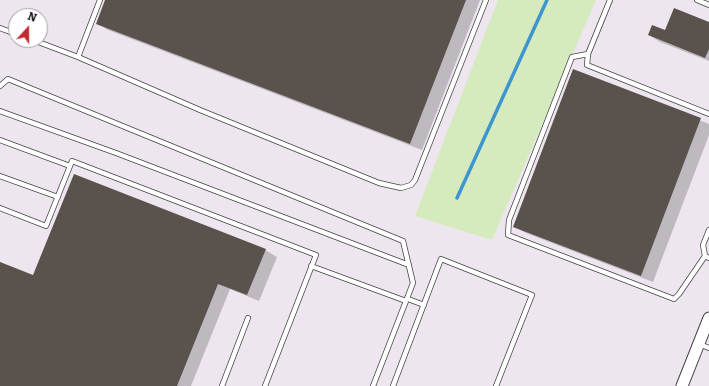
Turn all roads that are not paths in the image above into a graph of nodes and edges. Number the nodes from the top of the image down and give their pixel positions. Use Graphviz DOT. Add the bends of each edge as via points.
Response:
graph roads {
  1 [pos="100,0"];
  2 [pos="486,0"];
  3 [pos="610,0"];
  4 [pos="697,0"];
  5 [pos="709,5"];
  6 [pos="48,46"];
  7 [pos="588,54"];
  8 [pos="78,57"];
  9 [pos="0,86"];
  10 [pos="0,111"];
  11 [pos="709,114"];
  12 [pos="0,140"];
  13 [pos="70,166"];
  14 [pos="0,176"];
  15 [pos="58,197"];
  16 [pos="0,208"];
  17 [pos="709,230"];
  18 [pos="707,257"];
  19 [pos="409,265"];
  20 [pos="312,266"];
  21 [pos="407,300"];
  22 [pos="424,305"];
  23 [pos="248,318"];
  24 [pos="709,318"];
  25 [pos="704,346"];
  26 [pos="222,386"];
  27 [pos="265,386"];
  28 [pos="373,386"];
  29 [pos="393,386"];
  30 [pos="496,386"];
  31 [pos="682,386"];
  1 -- 8 [label="lane"];
  2 -- 8 [label="lane" via="415,180 411,185 401,188 379,183 250,131"];
  3 -- 7 [label="lane"];
  4 -- 5 [label="lane"];
  6 -- 8 [label="lane"];
  7 -- 11 [label="lane" via="587,65"];
  7 -- 18 [label="lane" via="572,57 509,220 508,235 674,299"];
  9 -- 19 [label="lane" via="8,79 403,241"];
  10 -- 19 [label="lane" via="131,158"];
  12 -- 13 [label="lane"];
  13 -- 15 [label="lane"];
  13 -- 20 [label="lane" via="72,160 316,255"];
  14 -- 15 [label="lane"];
  15 -- 16 [label="lane" via="46,226"];
  17 -- 18 [label="lane" via="703,245"];
  19 -- 21 [label="lane" via="414,283"];
  20 -- 21 [label="lane"];
  20 -- 27 [label="lane"];
  21 -- 22 [label="lane"];
  21 -- 28 [label="lane"];
  22 -- 29 [label="lane"];
  22 -- 30 [label="lane" via="441,259 532,295"];
  23 -- 26 [label="lane"];
  24 -- 25 [label="street"];
  25 -- 31 [label="street"];
}
